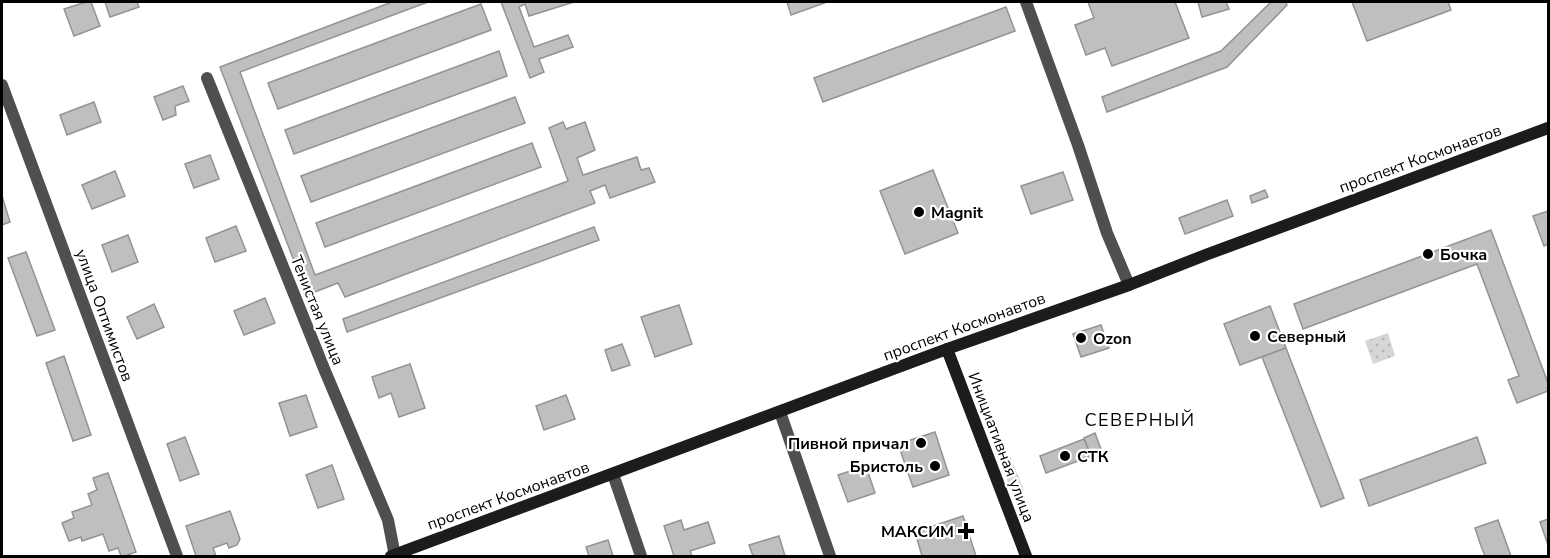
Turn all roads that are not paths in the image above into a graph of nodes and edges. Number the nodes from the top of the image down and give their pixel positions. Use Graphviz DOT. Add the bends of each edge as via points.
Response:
graph roads {
  1 [pos="1026,2"];
  2 [pos="207,78"];
  3 [pos="2,85"];
  4 [pos="1548,128"];
  5 [pos="1129,285"];
  6 [pos="947,349"];
  7 [pos="780,412"];
  8 [pos="612,474"];
  9 [pos="177,556"];
  10 [pos="393,556"];
  11 [pos="641,556"];
  12 [pos="830,556"];
  13 [pos="1026,556"];
  1 -- 5 [label="street"];
  2 -- 10 [label="street, Тенистая улица" via="388,520"];
  3 -- 9 [label="street, улица Оптимистов"];
  4 -- 5 [label="main road, проспект Космонавтов"];
  5 -- 6 [label="main road, проспект Космонавтов"];
  6 -- 7 [label="main road, проспект Космонавтов"];
  6 -- 13 [label="main road, Инициативная улица"];
  7 -- 8 [label="main road, проспект Космонавтов"];
  7 -- 12 [label="street"];
  8 -- 10 [label="main road, проспект Космонавтов"];
  8 -- 11 [label="street"];
}
